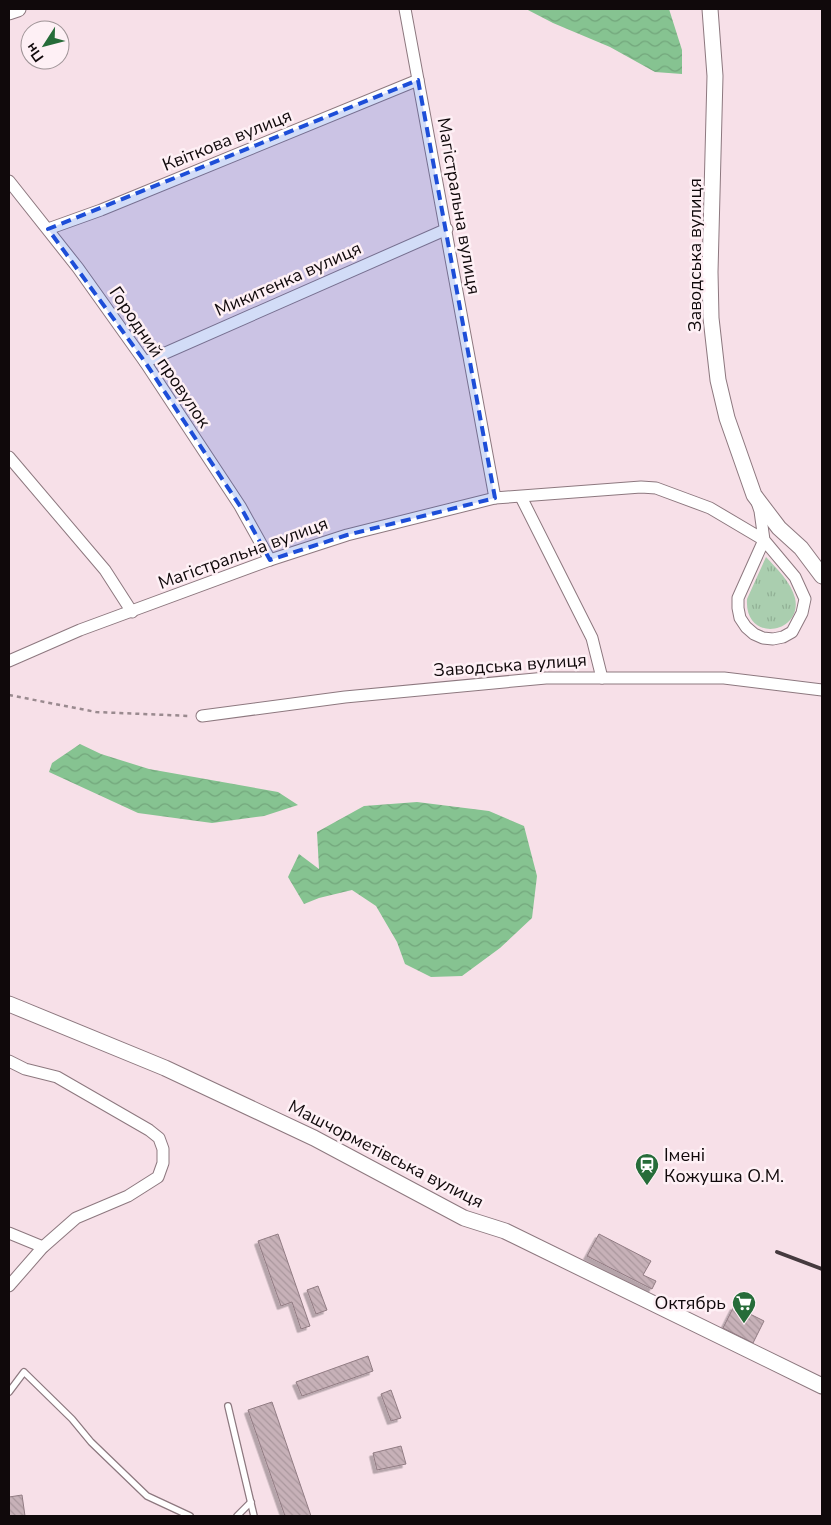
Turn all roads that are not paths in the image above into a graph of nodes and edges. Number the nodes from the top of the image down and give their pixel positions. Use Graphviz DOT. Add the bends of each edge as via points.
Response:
graph roads {
  1 [pos="18,9"];
  2 [pos="406,9"];
  3 [pos="710,9"];
  4 [pos="9,12"];
  5 [pos="418,80"];
  6 [pos="9,180"];
  7 [pos="48,229"];
  8 [pos="446,229"];
  9 [pos="145,362"];
  10 [pos="9,457"];
  11 [pos="754,495"];
  12 [pos="521,497"];
  13 [pos="495,498"];
  14 [pos="764,540"];
  15 [pos="270,560"];
  16 [pos="822,576"];
  17 [pos="132,612"];
  18 [pos="9,662"];
  19 [pos="602,678"];
  20 [pos="822,690"];
  21 [pos="202,716"];
  22 [pos="9,1004"];
  23 [pos="9,1061"];
  24 [pos="9,1233"];
  25 [pos="43,1247"];
  26 [pos="9,1286"];
  27 [pos="822,1386"];
  28 [pos="9,1392"];
  29 [pos="228,1406"];
  30 [pos="250,1502"];
  31 [pos="190,1516"];
  32 [pos="237,1516"];
  33 [pos="254,1516"];
  1 -- 4 [label="street"];
  2 -- 5 [label="street, Магістральна вулиця"];
  3 -- 11 [label="street, Заводська вулиця" via="715,76 711,318 724,409"];
  5 -- 7 [label="street, Квіткова вулиця"];
  5 -- 8 [label="street, Магістральна вулиця"];
  6 -- 7 [label="street, Городний провулок"];
  7 -- 9 [label="street, Городний провулок"];
  8 -- 9 [label="street, Микитенка вулиця"];
  8 -- 13 [label="street, Магістральна вулиця"];
  9 -- 15 [label="street, Городний провулок" via="240,506"];
  10 -- 17 [label="street" via="105,570"];
  11 -- 14 [label="street, Заводська вулиця"];
  11 -- 16 [label="street, Заводська вулиця" via="778,528 801,548"];
  12 -- 13 [label="street, Магістральна вулиця"];
  12 -- 14 [label="street, Магістральна вулиця" via="623,487 656,488 710,508"];
  12 -- 19 [label="street" via="592,638"];
  13 -- 15 [label="street, Магістральна вулиця" via="347,535"];
  14 -- 14 [label="street" via="738,598 738,608 746,627 762,638 773,640 792,632 802,613 804,599 795,576"];
  15 -- 17 [label="street, Магістральна вулиця"];
  17 -- 18 [label="street, Магістральна вулиця" via="80,630"];
  19 -- 20 [label="street, Заводська вулиця" via="724,678"];
  19 -- 21 [label="street, Заводська вулиця" via="546,678 384,693"];
  22 -- 27 [label="street, Машчорметівська вулиця" via="174,1072 314,1138 464,1218 505,1231"];
  23 -- 25 [label="street" via="25,1069 57,1077 149,1130 159,1138 163,1149 158,1177 128,1196 76,1218"];
  24 -- 25 [label="street"];
  25 -- 26 [label="street"];
  28 -- 31 [label="lane" via="24,1372 147,1496"];
  29 -- 30 [label="lane"];
  30 -- 32 [label="lane"];
  30 -- 33 [label="lane"];
}
